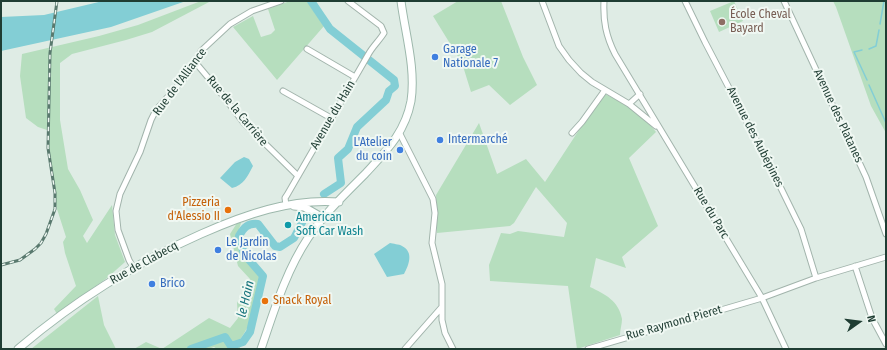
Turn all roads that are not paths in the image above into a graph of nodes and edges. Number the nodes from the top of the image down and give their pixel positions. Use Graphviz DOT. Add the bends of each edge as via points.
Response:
graph roads {
  1 [pos="281,1"];
  2 [pos="348,1"];
  3 [pos="401,1"];
  4 [pos="542,1"];
  5 [pos="604,1"];
  6 [pos="685,1"];
  7 [pos="784,1"];
  8 [pos="307,49"];
  9 [pos="195,62"];
  10 [pos="356,77"];
  11 [pos="605,90"];
  12 [pos="283,91"];
  13 [pos="640,94"];
  14 [pos="629,104"];
  15 [pos="331,118"];
  16 [pos="660,129"];
  17 [pos="399,132"];
  18 [pos="572,133"];
  19 [pos="298,176"];
  20 [pos="339,202"];
  21 [pos="286,205"];
  22 [pos="323,218"];
  23 [pos="886,234"];
  24 [pos="886,257"];
  25 [pos="855,266"];
  26 [pos="133,267"];
  27 [pos="816,278"];
  28 [pos="762,298"];
  29 [pos="441,308"];
  30 [pos="886,344"];
  31 [pos="18,349"];
  32 [pos="261,349"];
  33 [pos="405,349"];
  34 [pos="453,349"];
  35 [pos="588,349"];
  36 [pos="786,349"];
  1 -- 9 [label="street, Rue de l'Alliance" via="252,11 230,24 201,51"];
  2 -- 10 [label="street, Avenue du Hain" via="381,26 384,33"];
  3 -- 17 [label="street" via="412,88 406,120"];
  4 -- 11 [label="street, Rue du Parc" via="559,46 581,73"];
  5 -- 13 [label="street, Rue du Parc" via="604,22 610,43"];
  6 -- 27 [label="street, Avenue des Aubépines" via="801,229"];
  7 -- 23 [label="street, Avenue des Platanes" via="866,177"];
  8 -- 10 [label="street"];
  9 -- 19 [label="street, Rue de la Carrière" via="244,123"];
  9 -- 26 [label="street, Rue de l'Alliance" via="190,72 156,110 120,194 116,212 118,230"];
  10 -- 15 [label="street, Avenue du Hain"];
  11 -- 14 [label="street, Rue du Parc"];
  11 -- 18 [label="street"];
  12 -- 15 [label="street"];
  13 -- 14 [label="street"];
  13 -- 16 [label="street, Rue du Parc"];
  14 -- 16 [label="street, Rue du Parc"];
  15 -- 19 [label="street, Avenue du Hain"];
  16 -- 28 [label="street, Rue du Parc"];
  17 -- 20 [label="street" via="393,144"];
  17 -- 29 [label="street" via="433,199 435,212 432,243 442,284"];
  19 -- 21 [label="street, Avenue du Hain" via="285,198"];
  20 -- 21 [label="street, Rue de Clabecq"];
  20 -- 22 [label="street"];
  21 -- 22 [label="street, Rue de Clabecq" via="304,208"];
  21 -- 26 [label="street, Rue de Clabecq" via="223,224"];
  22 -- 32 [label="street" via="308,238 287,277"];
  24 -- 25 [label="street, Rue Raymond Pieret"];
  25 -- 27 [label="street, Rue Raymond Pieret"];
  25 -- 30 [label="street" via="872,318"];
  26 -- 31 [label="street, Rue de Clabecq" via="73,305"];
  27 -- 28 [label="street, Rue Raymond Pieret"];
  28 -- 35 [label="street, Rue Raymond Pieret"];
  28 -- 36 [label="street, Rue du Parc"];
  29 -- 33 [label="street"];
  29 -- 34 [label="street" via="445,333"];
}
